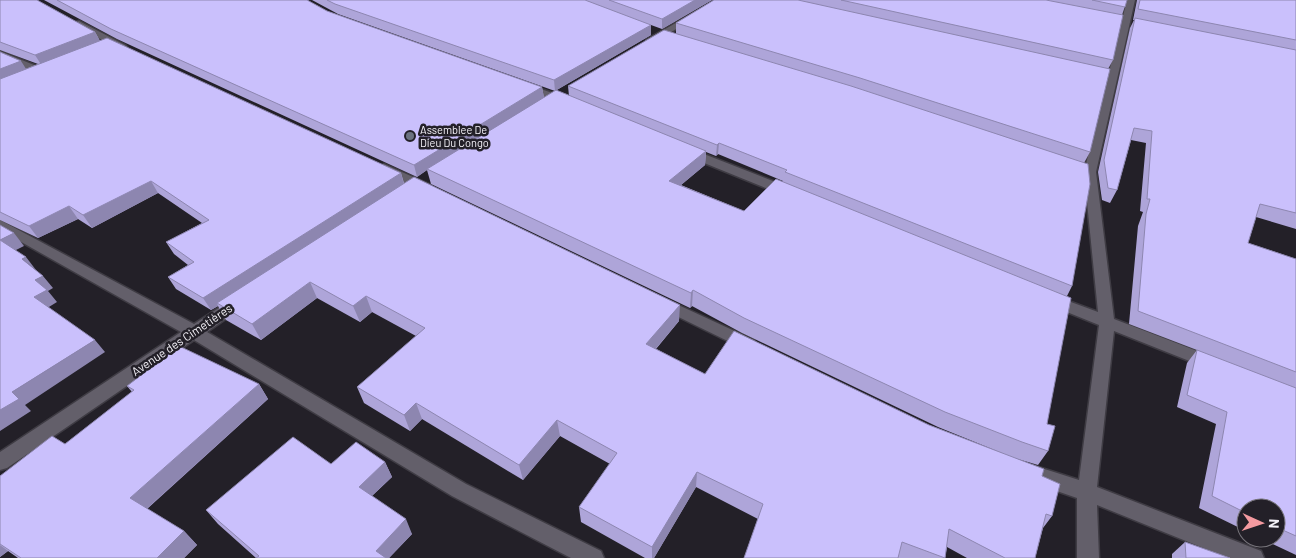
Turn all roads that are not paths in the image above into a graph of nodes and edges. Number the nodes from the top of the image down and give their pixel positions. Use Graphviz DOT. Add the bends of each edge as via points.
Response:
graph roads {
  1 [pos="722,0"];
  2 [pos="1131,0"];
  3 [pos="65,17"];
  4 [pos="645,28"];
  5 [pos="667,36"];
  6 [pos="113,43"];
  7 [pos="640,47"];
  8 [pos="97,50"];
  9 [pos="0,54"];
  10 [pos="140,55"];
  11 [pos="25,79"];
  12 [pos="510,81"];
  13 [pos="570,88"];
  14 [pos="555,97"];
  15 [pos="539,106"];
  16 [pos="582,108"];
  17 [pos="671,144"];
  18 [pos="367,160"];
  19 [pos="435,174"];
  20 [pos="419,185"];
  21 [pos="437,193"];
  22 [pos="402,196"];
  23 [pos="797,196"];
  24 [pos="0,224"];
  25 [pos="252,294"];
  26 [pos="652,297"];
  27 [pos="1043,297"];
  28 [pos="1107,323"];
  29 [pos="194,332"];
  30 [pos="759,350"];
  31 [pos="1224,368"];
  32 [pos="0,462"];
  33 [pos="1017,469"];
  34 [pos="1087,492"];
  35 [pos="593,558"];
  36 [pos="1088,558"];
  37 [pos="1253,558"];
  1 -- 5 [label="street"];
  2 -- 28 [label="street" via="1085,171"];
  3 -- 6 [label="street"];
  4 -- 5 [label="street"];
  5 -- 7 [label="street"];
  6 -- 8 [label="street"];
  6 -- 10 [label="street"];
  9 -- 11 [label="street" via="46,70"];
  12 -- 14 [label="street"];
  13 -- 14 [label="street"];
  14 -- 15 [label="street"];
  14 -- 16 [label="street"];
  17 -- 23 [label="street"];
  18 -- 20 [label="street"];
  19 -- 20 [label="street"];
  20 -- 21 [label="street"];
  20 -- 22 [label="street"];
  24 -- 29 [label="street"];
  25 -- 29 [label="street, Avenue des Cimetières"];
  26 -- 30 [label="street"];
  27 -- 28 [label="street"];
  28 -- 31 [label="street"];
  28 -- 34 [label="street"];
  29 -- 32 [label="street, Avenue des Cimetières"];
  29 -- 35 [label="street" via="459,490"];
  33 -- 34 [label="street"];
  34 -- 36 [label="street"];
  34 -- 37 [label="street"];
}
